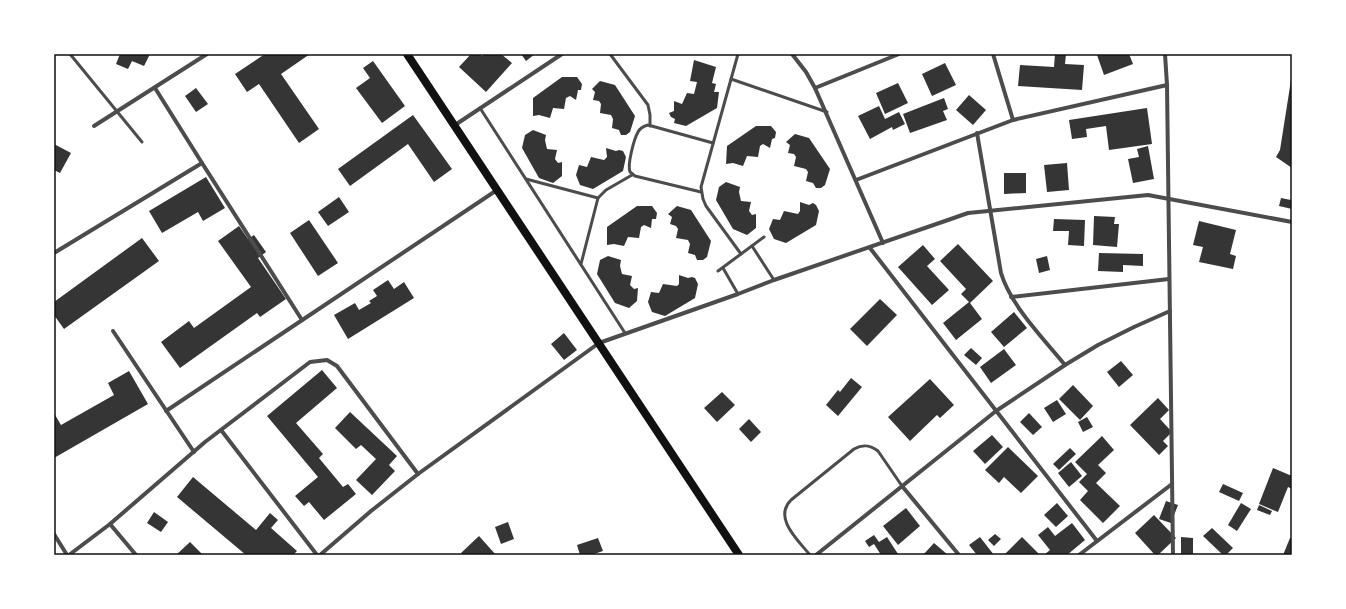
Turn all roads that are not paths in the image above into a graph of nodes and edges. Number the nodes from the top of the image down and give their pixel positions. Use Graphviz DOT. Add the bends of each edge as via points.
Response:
graph roads {
  1 [pos="70,54"];
  2 [pos="207,54"];
  3 [pos="407,54"];
  4 [pos="562,54"];
  5 [pos="610,54"];
  6 [pos="738,54"];
  7 [pos="792,54"];
  8 [pos="899,54"];
  9 [pos="992,54"];
  10 [pos="1165,54"];
  11 [pos="731,78"];
  12 [pos="1167,85"];
  13 [pos="155,88"];
  14 [pos="815,88"];
  15 [pos="480,108"];
  16 [pos="117,111"];
  17 [pos="826,112"];
  18 [pos="1013,120"];
  19 [pos="454,125"];
  20 [pos="94,126"];
  21 [pos="650,126"];
  22 [pos="977,133"];
  23 [pos="142,142"];
  24 [pos="713,143"];
  25 [pos="202,163"];
  26 [pos="632,174"];
  27 [pos="526,179"];
  28 [pos="856,180"];
  29 [pos="497,190"];
  30 [pos="701,192"];
  31 [pos="598,198"];
  32 [pos="1168,198"];
  33 [pos="991,212"];
  34 [pos="1292,222"];
  35 [pos="764,237"];
  36 [pos="883,243"];
  37 [pos="752,246"];
  38 [pos="870,248"];
  39 [pos="54,253"];
  40 [pos="741,254"];
  41 [pos="581,264"];
  42 [pos="723,268"];
  43 [pos="718,271"];
  44 [pos="1169,279"];
  45 [pos="774,280"];
  46 [pos="738,294"];
  47 [pos="1011,297"];
  48 [pos="1170,311"];
  49 [pos="302,320"];
  50 [pos="112,331"];
  51 [pos="626,333"];
  52 [pos="599,343"];
  53 [pos="1064,365"];
  54 [pos="166,411"];
  55 [pos="996,411"];
  56 [pos="222,430"];
  57 [pos="194,452"];
  58 [pos="418,474"];
  59 [pos="1172,484"];
  60 [pos="902,486"];
  61 [pos="110,524"];
  62 [pos="54,534"];
  63 [pos="1097,541"];
  64 [pos="68,555"];
  65 [pos="136,555"];
  66 [pos="318,555"];
  67 [pos="739,555"];
  68 [pos="810,555"];
  69 [pos="816,555"];
  70 [pos="959,555"];
  71 [pos="1079,555"];
  72 [pos="1173,555"];
  1 -- 16 [label="lane"];
  2 -- 13 [label="street"];
  3 -- 19 [label="main road"];
  4 -- 15 [label="street"];
  5 -- 21 [label="lane" via="648,105"];
  6 -- 11 [label="lane"];
  7 -- 14 [label="street"];
  8 -- 14 [label="street"];
  9 -- 18 [label="street"];
  10 -- 12 [label="street"];
  11 -- 17 [label="lane"];
  11 -- 24 [label="lane"];
  12 -- 18 [label="street"];
  12 -- 32 [label="street"];
  13 -- 16 [label="street"];
  13 -- 25 [label="street"];
  14 -- 17 [label="street"];
  15 -- 19 [label="street"];
  15 -- 27 [label="lane"];
  16 -- 20 [label="street"];
  16 -- 23 [label="lane"];
  17 -- 28 [label="street"];
  18 -- 22 [label="street"];
  19 -- 29 [label="main road"];
  21 -- 24 [label="lane"];
  21 -- 26 [label="lane" via="644,126 637,134 629,165"];
  22 -- 28 [label="street"];
  22 -- 33 [label="street"];
  24 -- 30 [label="lane" via="701,182"];
  25 -- 39 [label="street"];
  25 -- 49 [label="street"];
  26 -- 30 [label="lane"];
  26 -- 31 [label="lane"];
  27 -- 31 [label="lane"];
  27 -- 41 [label="lane"];
  28 -- 36 [label="street"];
  29 -- 49 [label="street"];
  29 -- 52 [label="main road"];
  30 -- 40 [label="lane" via="706,206"];
  31 -- 41 [label="lane"];
  32 -- 33 [label="street" via="1139,195"];
  32 -- 34 [label="street"];
  32 -- 44 [label="street"];
  33 -- 36 [label="street" via="968,214"];
  33 -- 47 [label="street" via="1001,273"];
  35 -- 37 [label="lane"];
  36 -- 38 [label="street"];
  37 -- 40 [label="lane"];
  37 -- 45 [label="lane"];
  38 -- 45 [label="street"];
  38 -- 55 [label="street"];
  40 -- 42 [label="lane"];
  41 -- 51 [label="lane"];
  42 -- 43 [label="lane"];
  42 -- 46 [label="lane"];
  44 -- 47 [label="street"];
  44 -- 48 [label="street"];
  45 -- 46 [label="street"];
  46 -- 51 [label="street"];
  47 -- 53 [label="street"];
  48 -- 53 [label="street" via="1119,334"];
  48 -- 59 [label="street"];
  49 -- 54 [label="street"];
  50 -- 54 [label="street"];
  51 -- 52 [label="street"];
  52 -- 58 [label="street"];
  52 -- 67 [label="main road"];
  53 -- 55 [label="street"];
  54 -- 57 [label="street"];
  55 -- 60 [label="street"];
  55 -- 63 [label="street"];
  56 -- 57 [label="street"];
  56 -- 58 [label="street" via="310,362 327,360 337,366"];
  56 -- 66 [label="street"];
  57 -- 61 [label="street"];
  58 -- 66 [label="street"];
  59 -- 63 [label="street"];
  59 -- 72 [label="street"];
  60 -- 68 [label="lane" via="878,451 864,445 854,449 785,507 785,521"];
  60 -- 69 [label="street"];
  60 -- 70 [label="street"];
  61 -- 64 [label="street"];
  61 -- 65 [label="street"];
  62 -- 64 [label="street"];
  63 -- 71 [label="street"];
}
